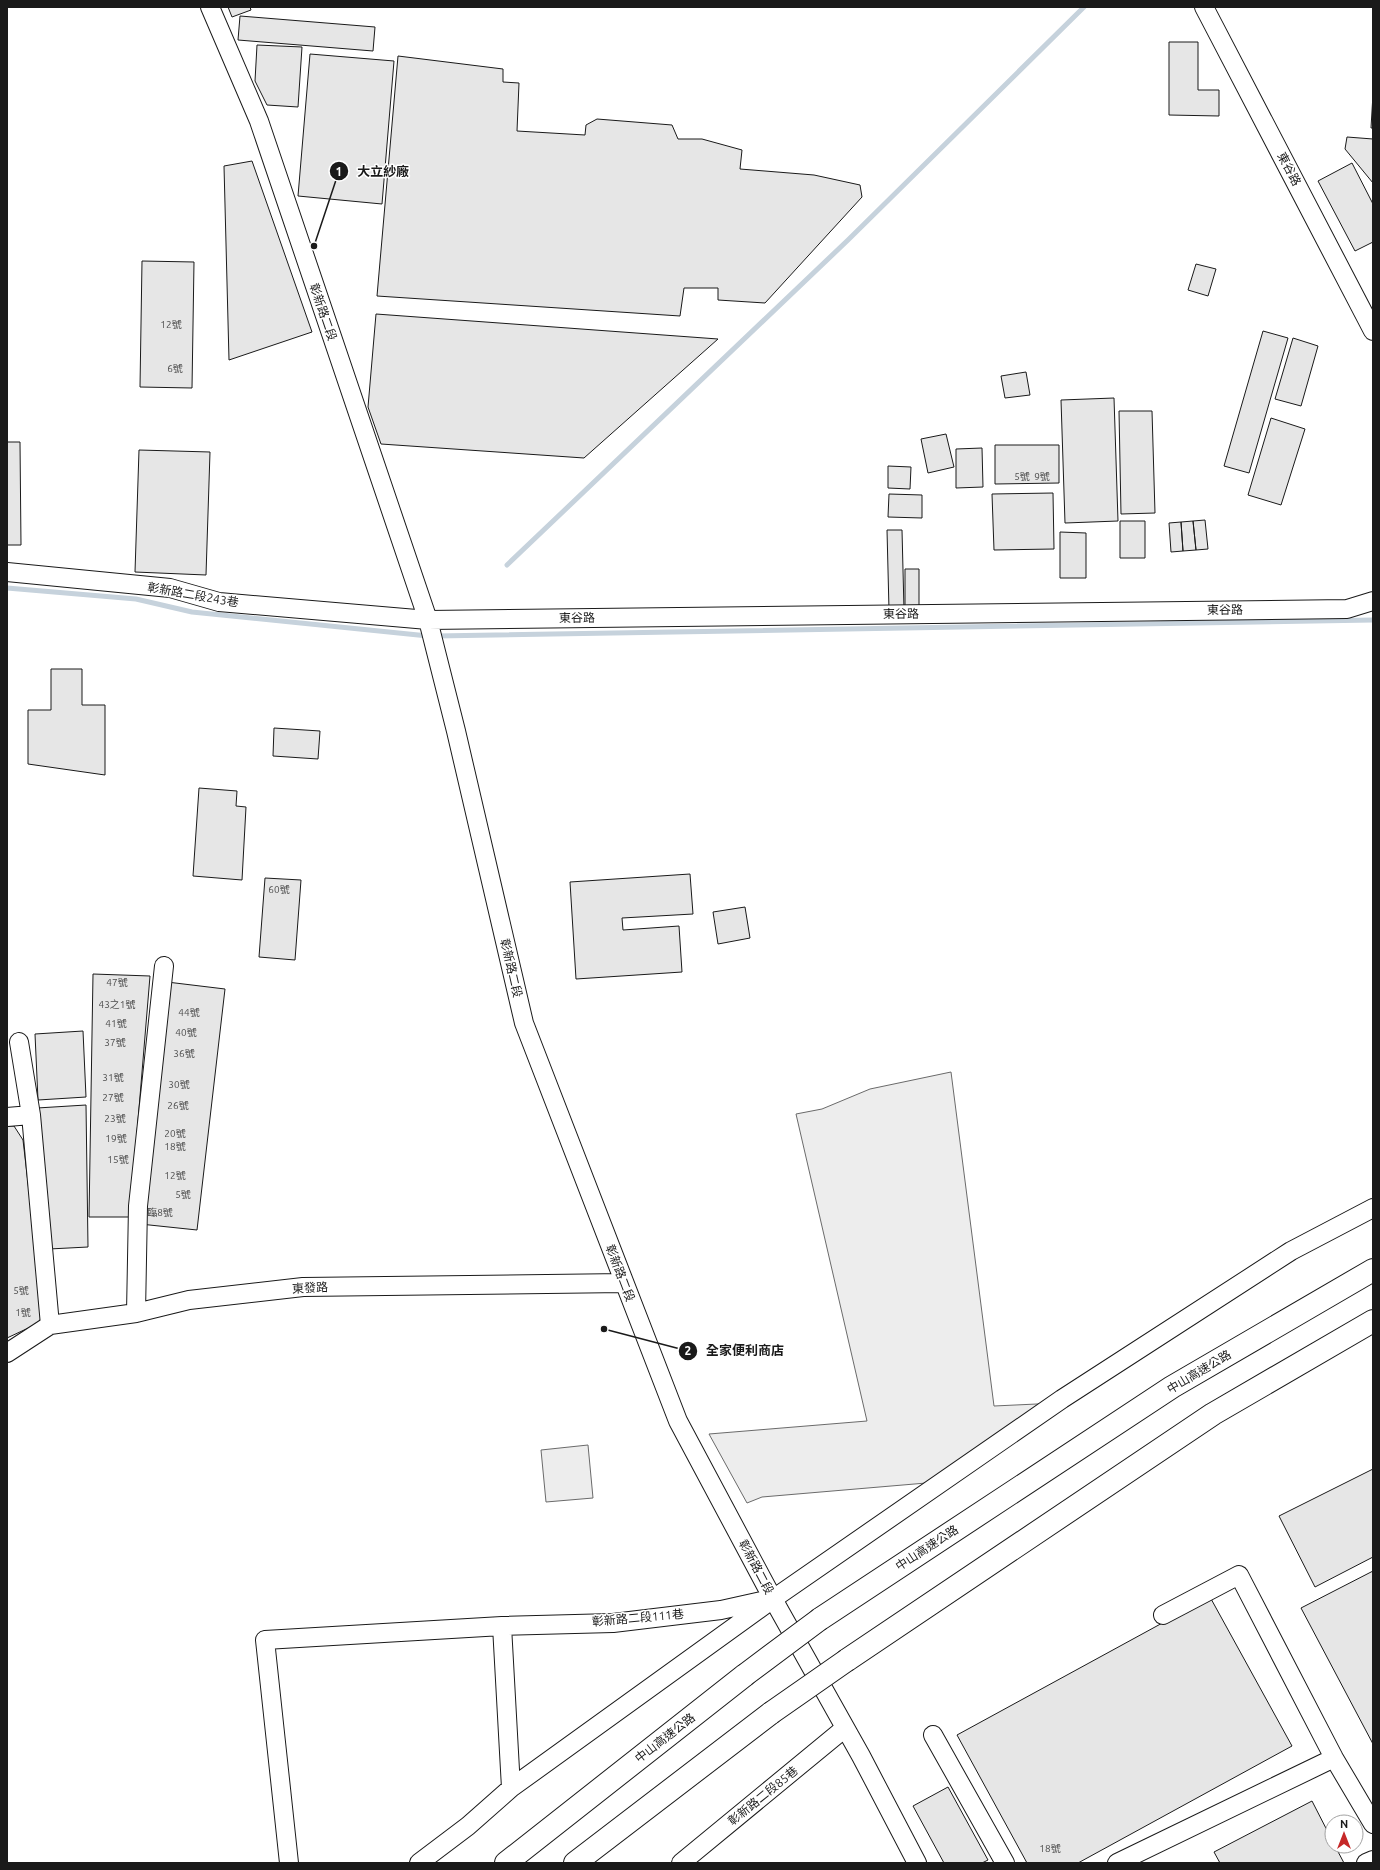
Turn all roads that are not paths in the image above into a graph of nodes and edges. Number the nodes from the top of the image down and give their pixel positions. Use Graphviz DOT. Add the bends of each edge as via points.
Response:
graph roads {
  1 [pos="210,7"];
  2 [pos="1204,7"];
  3 [pos="1373,331"];
  4 [pos="7,572"];
  5 [pos="1373,601"];
  6 [pos="428,620"];
  7 [pos="164,966"];
  8 [pos="19,1042"];
  9 [pos="31,1115"];
  10 [pos="7,1117"];
  11 [pos="1373,1208"];
  12 [pos="1373,1270"];
  13 [pos="624,1283"];
  14 [pos="136,1313"];
  15 [pos="1373,1321"];
  16 [pos="50,1325"];
  17 [pos="7,1353"];
  18 [pos="773,1599"];
  19 [pos="1163,1615"];
  20 [pos="502,1626"];
  21 [pos="846,1728"];
  22 [pos="933,1735"];
  23 [pos="1334,1758"];
  24 [pos="511,1788"];
  25 [pos="1373,1824"];
  26 [pos="1373,1860"];
  27 [pos="289,1863"];
  28 [pos="419,1863"];
  29 [pos="506,1863"];
  30 [pos="575,1863"];
  31 [pos="681,1863"];
  32 [pos="917,1863"];
  33 [pos="1005,1863"];
  34 [pos="1117,1863"];
  35 [pos="1366,1863"];
  1 -- 6 [label="street, 彰新路二段" via="259,121"];
  2 -- 3 [label="street, 東谷路"];
  4 -- 6 [label="street, 彰新路二段243巷" via="170,588 219,602"];
  5 -- 6 [label="street, 東谷路" via="1347,609"];
  6 -- 13 [label="street, 彰新路二段" via="524,1023"];
  7 -- 14 [label="street" via="138,1206"];
  8 -- 9 [label="street"];
  9 -- 10 [label="street"];
  9 -- 16 [label="street"];
  11 -- 18 [label="street" via="1291,1251 1062,1399"];
  12 -- 29 [label="highway, 中山高速公路, bridge" via="1172,1387 820,1619"];
  13 -- 14 [label="street, 東發路" via="303,1287 189,1300"];
  13 -- 18 [label="street, 彰新路二段" via="678,1421"];
  14 -- 16 [label="street, 東發路"];
  15 -- 30 [label="highway, bridge" via="1213,1414 848,1660 771,1713"];
  16 -- 17 [label="street, 東發路"];
  18 -- 20 [label="street, 彰新路二段111巷" via="721,1610 613,1623"];
  18 -- 21 [label="street, 彰新路二段"];
  18 -- 24 [label="street"];
  19 -- 23 [label="street" via="1240,1575"];
  20 -- 24 [label="street"];
  20 -- 27 [label="street, 彰新路二段111巷" via="265,1640"];
  21 -- 31 [label="street, 彰新路二段85巷"];
  21 -- 32 [label="street, 彰新路二段"];
  22 -- 33 [label="street"];
  23 -- 25 [label="street"];
  23 -- 34 [label="street"];
  24 -- 28 [label="street" via="468,1826"];
  26 -- 35 [label="street"];
}
